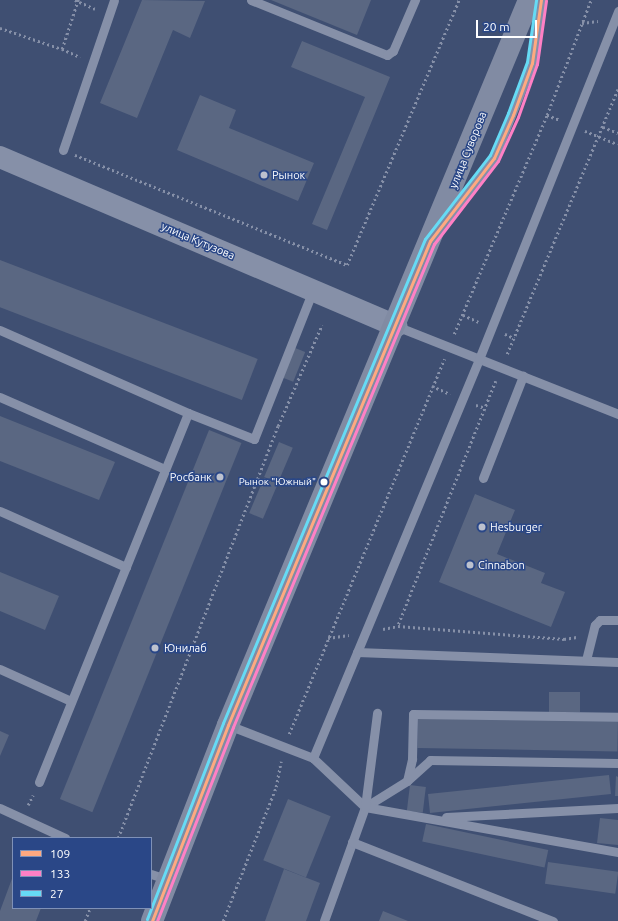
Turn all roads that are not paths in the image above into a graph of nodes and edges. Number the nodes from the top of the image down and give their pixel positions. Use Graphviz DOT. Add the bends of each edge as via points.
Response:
graph roads {
  1 [pos="114,0"];
  2 [pos="251,0"];
  3 [pos="415,0"];
  4 [pos="529,0"];
  5 [pos="541,0"];
  6 [pos="618,11"];
  7 [pos="63,150"];
  8 [pos="0,157"];
  9 [pos="430,241"];
  10 [pos="314,290"];
  11 [pos="396,326"];
  12 [pos="0,330"];
  13 [pos="479,359"];
  14 [pos="523,376"];
  15 [pos="0,397"];
  16 [pos="188,413"];
  17 [pos="618,414"];
  18 [pos="165,469"];
  19 [pos="484,478"];
  20 [pos="0,511"];
  21 [pos="126,567"];
  22 [pos="618,620"];
  23 [pos="357,652"];
  24 [pos="586,660"];
  25 [pos="618,662"];
  26 [pos="0,669"];
  27 [pos="72,701"];
  28 [pos="377,712"];
  29 [pos="618,717"];
  30 [pos="228,725"];
  31 [pos="313,758"];
  32 [pos="618,763"];
  33 [pos="407,781"];
  34 [pos="38,782"];
  35 [pos="365,807"];
  36 [pos="0,808"];
  37 [pos="618,808"];
  38 [pos="430,818"];
  39 [pos="63,837"];
  40 [pos="352,842"];
  41 [pos="618,852"];
  42 [pos="158,876"];
  43 [pos="152,921"];
  44 [pos="324,921"];
  45 [pos="553,921"];
  1 -- 7 [label="lane"];
  2 -- 3 [label="lane" via="387,55 393,51"];
  4 -- 9 [label="main road, улица Суворова"];
  5 -- 9 [label="lane" via="532,63 494,158"];
  6 -- 13 [label="lane"];
  8 -- 10 [label="street, улица Кутузова"];
  9 -- 11 [label="main road, улица Суворова"];
  10 -- 11 [label="street, улица Кутузова"];
  10 -- 16 [label="lane" via="254,438"];
  11 -- 13 [label="lane"];
  11 -- 30 [label="main road, улица Суворова" via="329,478"];
  12 -- 16 [label="lane"];
  13 -- 14 [label="lane"];
  13 -- 23 [label="lane"];
  14 -- 17 [label="lane"];
  14 -- 19 [label="lane"];
  15 -- 18 [label="lane"];
  16 -- 18 [label="lane"];
  18 -- 21 [label="lane"];
  20 -- 21 [label="lane"];
  21 -- 27 [label="lane"];
  22 -- 24 [label="lane" via="600,620 595,625"];
  23 -- 24 [label="lane"];
  23 -- 31 [label="lane"];
  24 -- 25 [label="lane"];
  26 -- 27 [label="lane"];
  27 -- 34 [label="lane"];
  28 -- 35 [label="lane"];
  29 -- 33 [label="lane" via="413,714 412,759"];
  30 -- 31 [label="lane"];
  30 -- 42 [label="main road, улица Суворова"];
  31 -- 35 [label="lane"];
  32 -- 33 [label="lane" via="430,760"];
  33 -- 35 [label="lane"];
  35 -- 38 [label="lane"];
  35 -- 40 [label="lane"];
  36 -- 39 [label="lane"];
  37 -- 38 [label="lane"];
  38 -- 41 [label="lane"];
  40 -- 44 [label="lane"];
  40 -- 45 [label="lane"];
  42 -- 43 [label="main road, улица Суворова"];
}
